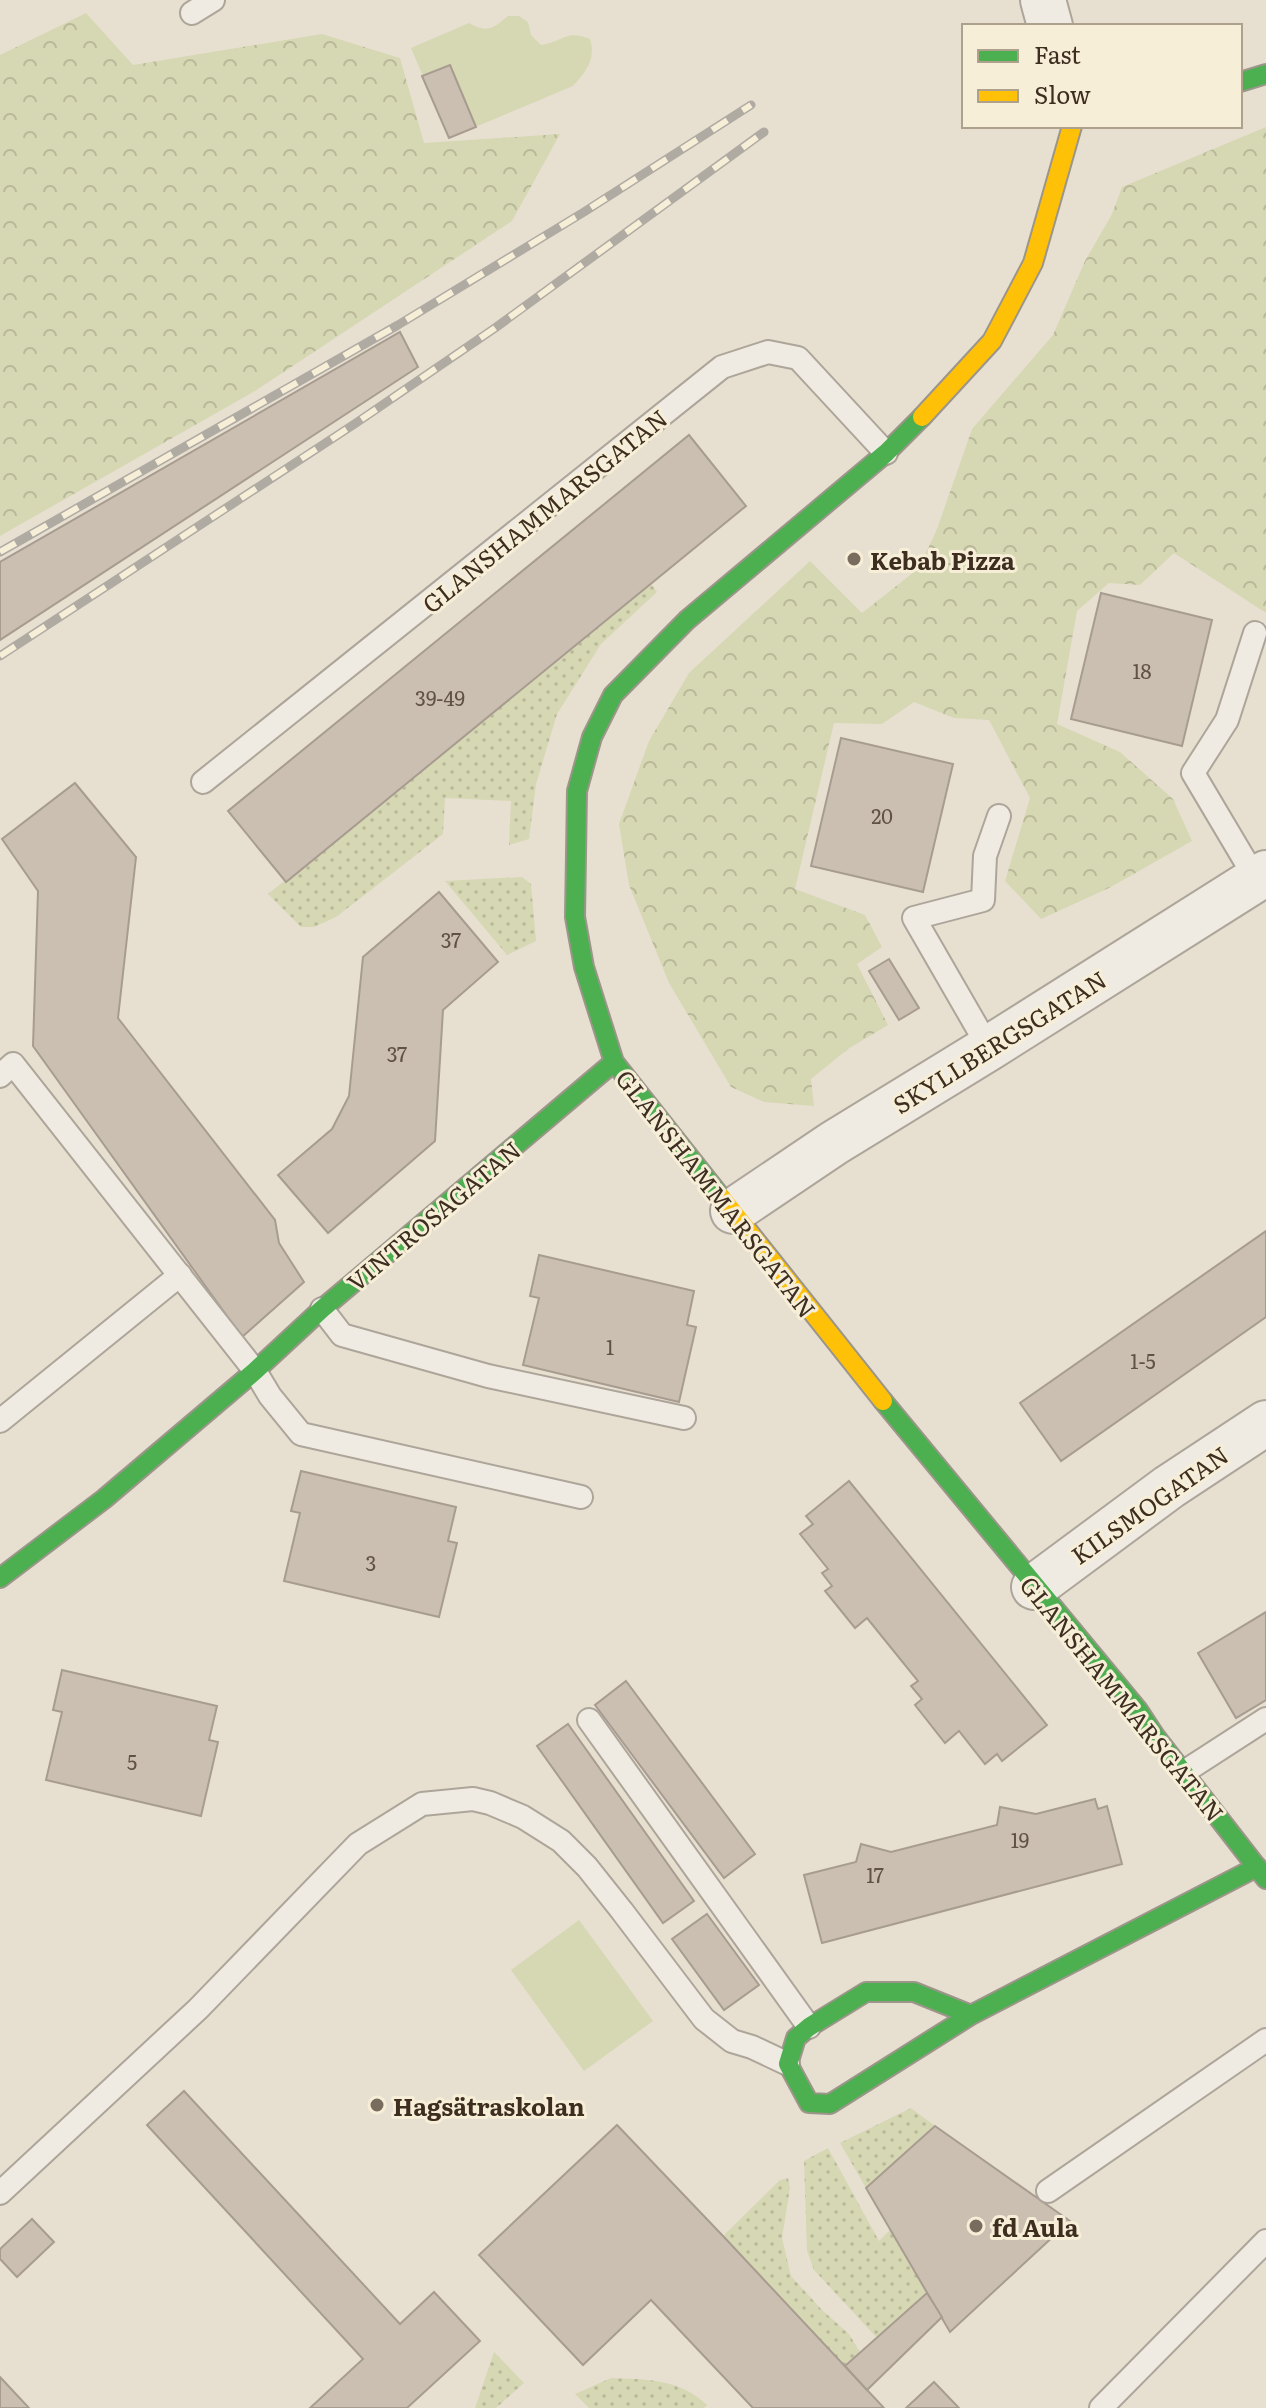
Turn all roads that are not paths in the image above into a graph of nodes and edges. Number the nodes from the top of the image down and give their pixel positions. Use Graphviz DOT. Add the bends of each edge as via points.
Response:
graph roads {
  1 [pos="213,0"];
  2 [pos="1043,0"];
  3 [pos="192,13"];
  4 [pos="1049,24"];
  5 [pos="1266,74"];
  6 [pos="1242,81"];
  7 [pos="1071,128"];
  8 [pos="886,453"];
  9 [pos="1255,633"];
  10 [pos="203,782"];
  11 [pos="999,816"];
  12 [pos="1261,876"];
  13 [pos="989,1048"];
  14 [pos="614,1062"];
  15 [pos="0,1076"];
  16 [pos="733,1211"];
  17 [pos="180,1275"];
  18 [pos="322,1309"];
  19 [pos="255,1371"];
  20 [pos="684,1418"];
  21 [pos="0,1421"];
  22 [pos="1266,1423"];
  23 [pos="581,1497"];
  24 [pos="0,1578"];
  25 [pos="1034,1587"];
  26 [pos="1266,1719"];
  27 [pos="589,1720"];
  28 [pos="1184,1772"];
  29 [pos="1263,1869"];
  30 [pos="971,2015"];
  31 [pos="809,2027"];
  32 [pos="1266,2040"];
  33 [pos="788,2064"];
  34 [pos="1048,2191"];
  35 [pos="0,2193"];
  36 [pos="1266,2241"];
  37 [pos="1101,2408"];
  1 -- 3 [label="lane"];
  2 -- 4 [label="street"];
  5 -- 6 [label="street"];
  7 -- 8 [label="street, GLANSHAMMARSGATAN" via="1033,263 992,341"];
  8 -- 10 [label="lane, GLANSHAMMARSGATAN" via="798,358 768,352 722,367"];
  8 -- 14 [label="street, GLANSHAMMARSGATAN" via="687,620 613,695 592,737 577,791 575,917 584,967"];
  9 -- 12 [label="lane" via="1227,720 1193,773"];
  11 -- 13 [label="lane" via="985,856 983,900 914,918"];
  12 -- 13 [label="street, SKYLLBERGSGATAN"];
  13 -- 16 [label="street, SKYLLBERGSGATAN"];
  14 -- 16 [label="street, GLANSHAMMARSGATAN"];
  14 -- 18 [label="street, VINTROSAGATAN"];
  15 -- 17 [label="lane" via="13,1064"];
  16 -- 25 [label="street, GLANSHAMMARSGATAN"];
  17 -- 19 [label="lane"];
  17 -- 21 [label="lane"];
  18 -- 19 [label="street, VINTROSAGATAN"];
  18 -- 20 [label="lane" via="342,1335 488,1376"];
  19 -- 23 [label="lane" via="301,1434"];
  19 -- 24 [label="street, VINTROSAGATAN" via="104,1499"];
  22 -- 25 [label="street, KILSMOGATAN"];
  25 -- 28 [label="street, GLANSHAMMARSGATAN"];
  26 -- 28 [label="lane"];
  27 -- 31 [label="lane"];
  28 -- 29 [label="street, GLANSHAMMARSGATAN"];
  29 -- 30 [label="street, GLANSHAMMARSGATAN"];
  30 -- 31 [label="street" via="914,1992 866,1992"];
  30 -- 33 [label="street, GLANSHAMMARSGATAN" via="830,2104 809,2103"];
  31 -- 33 [label="street" via="796,2038"];
  32 -- 34 [label="lane"];
  33 -- 35 [label="lane" via="732,2041 704,2019 561,1841 490,1803 473,1799 422,1804 358,1844 198,2009"];
  36 -- 37 [label="lane"];
}
